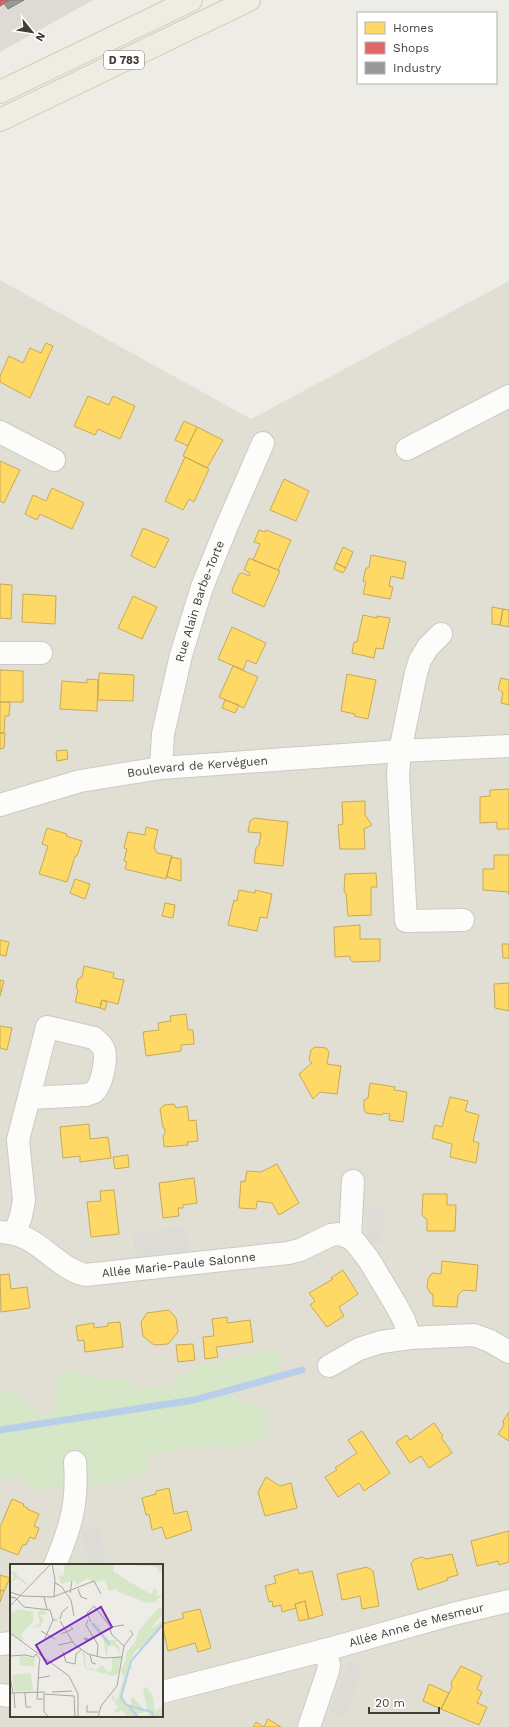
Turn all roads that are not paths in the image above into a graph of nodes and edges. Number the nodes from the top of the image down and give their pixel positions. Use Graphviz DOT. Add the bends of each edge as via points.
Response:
graph roads {
  1 [pos="192,0"];
  2 [pos="249,0"];
  3 [pos="0,92"];
  4 [pos="0,120"];
  5 [pos="509,396"];
  6 [pos="0,432"];
  7 [pos="263,443"];
  8 [pos="406,449"];
  9 [pos="54,460"];
  10 [pos="441,634"];
  11 [pos="0,652"];
  12 [pos="41,654"];
  13 [pos="509,746"];
  14 [pos="400,751"];
  15 [pos="161,768"];
  16 [pos="0,805"];
  17 [pos="462,920"];
  18 [pos="30,1098"];
  19 [pos="353,1182"];
  20 [pos="8,1232"];
  21 [pos="350,1238"];
  22 [pos="410,1338"];
  23 [pos="509,1352"];
  24 [pos="329,1366"];
  25 [pos="75,1462"];
  26 [pos="55,1564"];
  27 [pos="509,1601"];
  28 [pos="10,1643"];
  29 [pos="0,1644"];
  30 [pos="325,1650"];
  31 [pos="163,1692"];
  32 [pos="0,1695"];
  33 [pos="10,1696"];
  34 [pos="309,1727"];
  1 -- 3 [label="main road, D 783"];
  2 -- 4 [label="main road, D 783"];
  5 -- 8 [label="street"];
  6 -- 9 [label="street"];
  7 -- 15 [label="street, Rue Alain Barbe-Torte" via="200,595 180,662 163,734"];
  10 -- 14 [label="street" via="420,660"];
  11 -- 12 [label="street"];
  13 -- 14 [label="street, Boulevard de Kervéguen"];
  14 -- 15 [label="street, Boulevard de Kervéguen"];
  14 -- 17 [label="street" via="398,774 406,921"];
  15 -- 16 [label="street, Boulevard de Kervéguen" via="80,781"];
  18 -- 20 [label="street, Allée Marie-Paule Salonne" via="18,1140 24,1200 21,1216"];
  19 -- 21 [label="street"];
  20 -- 21 [label="street, Allée Marie-Paule Salonne" via="37,1243 72,1269 85,1275 288,1253 332,1235 339,1234"];
  21 -- 22 [label="street" via="369,1260 396,1305"];
  22 -- 23 [label="street" via="474,1335"];
  22 -- 24 [label="street" via="381,1342 359,1349"];
  25 -- 26 [label="street" via="76,1492 73,1514"];
  27 -- 30 [label="street, Allée Anne de Mesmeur"];
  28 -- 29 [label="street"];
  30 -- 31 [label="street, Allée Anne de Mesmeur"];
  30 -- 34 [label="street" via="328,1671"];
  32 -- 33 [label="street"];
}
